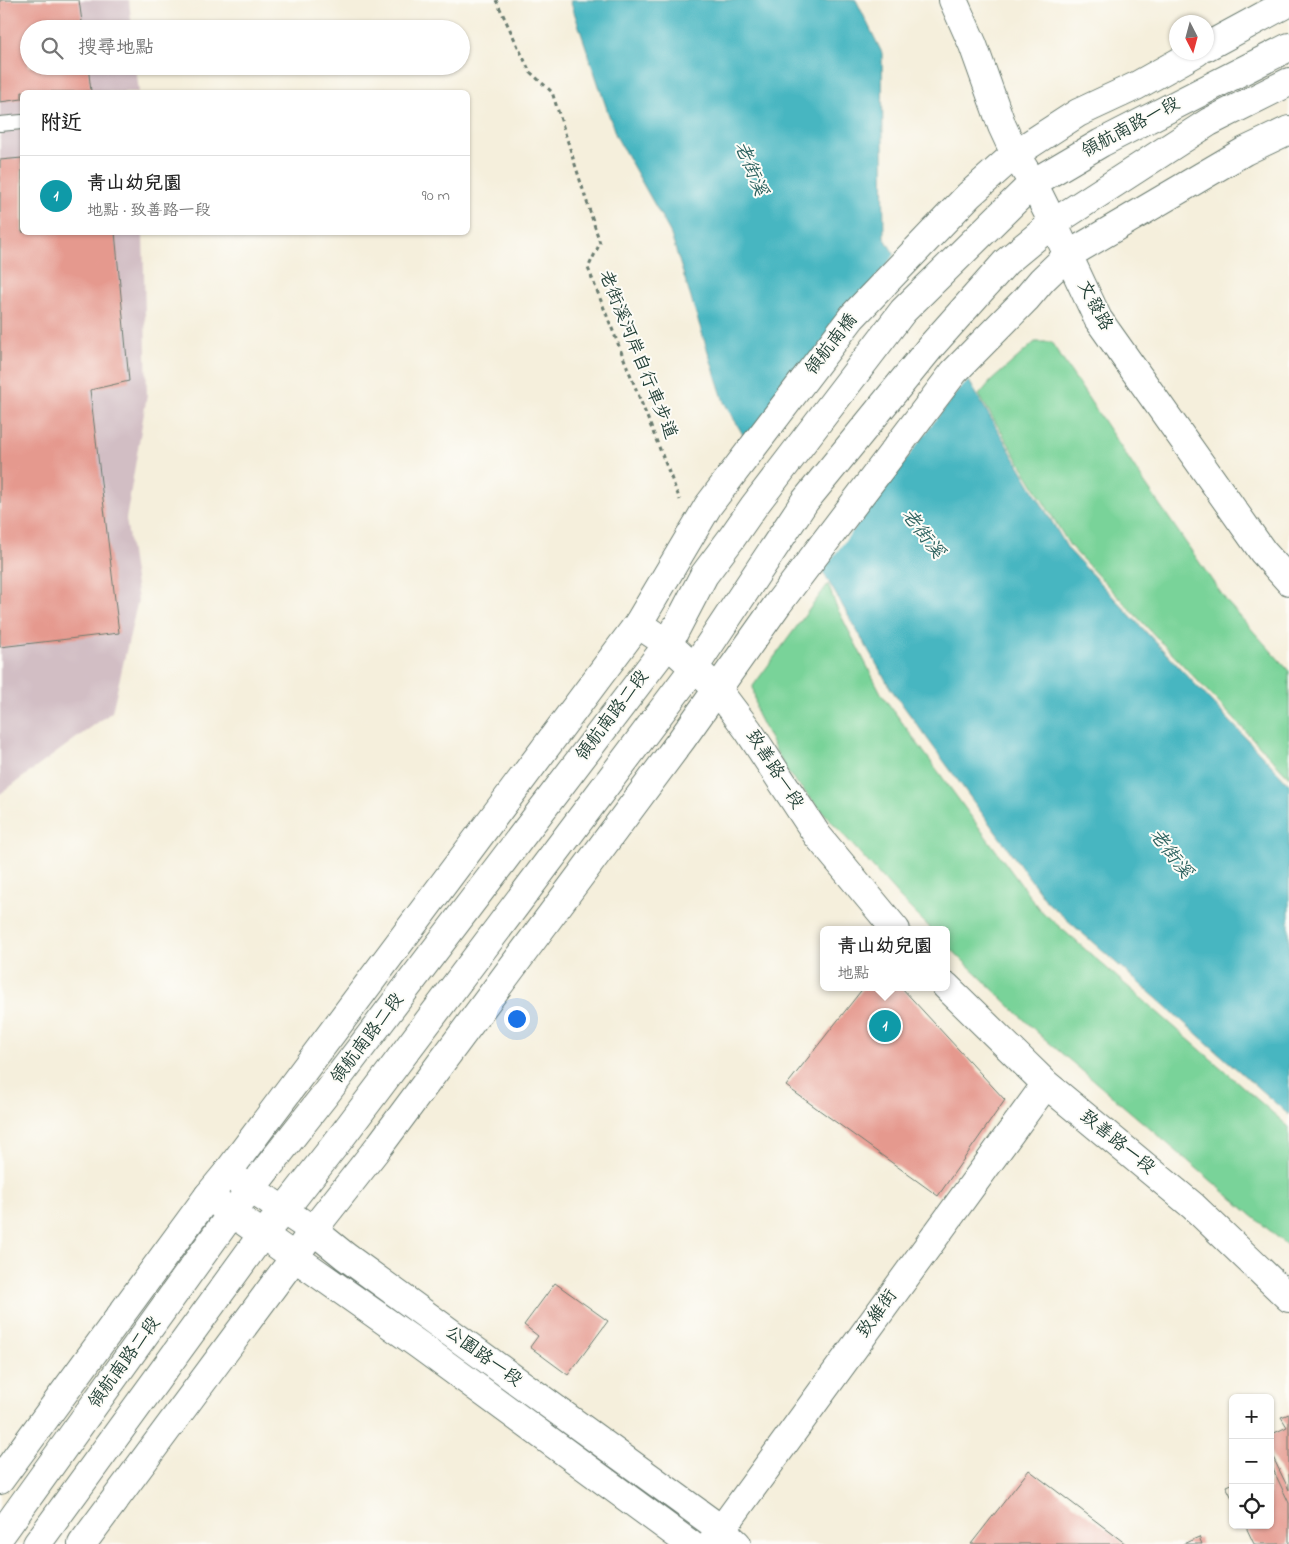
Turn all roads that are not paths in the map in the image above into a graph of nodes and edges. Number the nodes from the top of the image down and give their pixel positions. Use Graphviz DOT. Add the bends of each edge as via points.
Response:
graph roads {
  1 [pos="953,0"];
  2 [pos="1289,2"];
  3 [pos="1214,43"];
  4 [pos="1289,47"];
  5 [pos="1183,60"];
  6 [pos="1289,82"];
  7 [pos="20,122"];
  8 [pos="0,124"];
  9 [pos="1289,130"];
  10 [pos="1015,154"];
  11 [pos="1032,183"];
  12 [pos="969,195"];
  13 [pos="1053,224"];
  14 [pos="987,228"];
  15 [pos="1068,255"];
  16 [pos="708,506"];
  17 [pos="731,539"];
  18 [pos="1276,551"];
  19 [pos="755,574"];
  20 [pos="1289,581"];
  21 [pos="638,624"];
  22 [pos="668,644"];
  23 [pos="694,668"];
  24 [pos="717,689"];
  25 [pos="893,926"];
  26 [pos="950,990"];
  27 [pos="1046,1084"];
  28 [pos="227,1173"];
  29 [pos="251,1189"];
  30 [pos="208,1196"];
  31 [pos="284,1210"];
  32 [pos="232,1213"];
  33 [pos="313,1230"];
  34 [pos="262,1235"];
  35 [pos="294,1258"];
  36 [pos="1289,1298"];
  37 [pos="0,1480"];
  38 [pos="0,1536"];
  39 [pos="723,1539"];
  40 [pos="37,1544"];
  41 [pos="82,1544"];
  42 [pos="690,1544"];
  1 -- 10 [label="street, 文發路"];
  2 -- 3 [label="street"];
  4 -- 11 [label="street, 領航南路一段" via="1101,143"];
  5 -- 10 [label="street, 領航南路一段" via="1078,113"];
  6 -- 13 [label="street, 領航南路一段" via="1209,122"];
  7 -- 8 [label="lane"];
  9 -- 15 [label="street" via="1245,151"];
  10 -- 11 [label="street, 文發路"];
  10 -- 12 [label="street, 領航南路一段"];
  11 -- 13 [label="street, 文發路"];
  11 -- 14 [label="street, 領航南路一段"];
  12 -- 16 [label="street, 領航南橋" via="852,317"];
  13 -- 15 [label="street, 文發路"];
  13 -- 19 [label="street, 領航南路一段" via="1006,262 933,344 805,501"];
  14 -- 17 [label="street, 領航南橋" via="903,310"];
  15 -- 18 [label="street, 文發路" via="1098,319"];
  15 -- 24 [label="street" via="954,372"];
  16 -- 21 [label="street, 領航南路二段"];
  17 -- 22 [label="street, 領航南路二段" via="704,575"];
  18 -- 20 [label="street, 文發路"];
  19 -- 23 [label="street, 領航南路二段"];
  21 -- 22 [label="street, 致善路一段"];
  21 -- 28 [label="street, 領航南路二段"];
  22 -- 23 [label="street, 致善路一段"];
  22 -- 29 [label="street, 領航南路二段"];
  23 -- 24 [label="street, 致善路一段"];
  23 -- 31 [label="street, 領航南路二段"];
  24 -- 25 [label="street, 致善路一段" via="817,835"];
  24 -- 33 [label="street"];
  26 -- 27 [label="street, 致善路一段"];
  27 -- 36 [label="street, 致善路一段" via="1193,1206"];
  27 -- 39 [label="street, 致維街"];
  28 -- 29 [label="street, 公園路一段"];
  28 -- 30 [label="street, 領航南路二段"];
  29 -- 31 [label="street, 公園路一段"];
  29 -- 32 [label="street, 領航南路二段"];
  30 -- 32 [label="street, 公園路一段"];
  30 -- 37 [label="street, 領航南路二段"];
  31 -- 33 [label="street, 公園路一段"];
  31 -- 34 [label="street, 領航南路二段"];
  32 -- 34 [label="street, 公園路一段"];
  32 -- 38 [label="street, 領航南路二段"];
  33 -- 35 [label="street"];
  33 -- 39 [label="street, 公園路一段"];
  34 -- 35 [label="street, 公園路一段"];
  34 -- 40 [label="street, 領航南路二段"];
  35 -- 41 [label="street"];
  35 -- 42 [label="street, 公園路一段" via="419,1345"];
}
